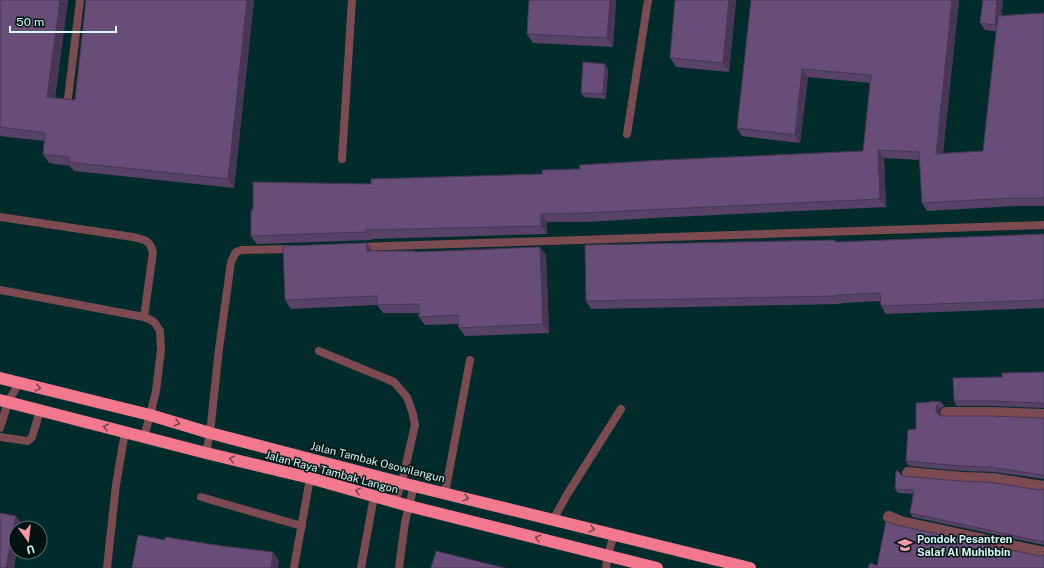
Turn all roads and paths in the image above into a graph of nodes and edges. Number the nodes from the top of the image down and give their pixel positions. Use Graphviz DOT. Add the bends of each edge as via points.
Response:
graph roads {
  1 [pos="80,0"];
  2 [pos="352,0"];
  3 [pos="648,0"];
  4 [pos="68,98"];
  5 [pos="627,134"];
  6 [pos="342,159"];
  7 [pos="0,217"];
  8 [pos="1044,225"];
  9 [pos="353,247"];
  10 [pos="298,249"];
  11 [pos="0,290"];
  12 [pos="144,317"];
  13 [pos="319,351"];
  14 [pos="470,360"];
  15 [pos="0,378"];
  16 [pos="19,383"];
  17 [pos="4,401"];
  18 [pos="621,409"];
  19 [pos="40,411"];
  20 [pos="946,413"];
  21 [pos="150,415"];
  22 [pos="1044,415"];
  23 [pos="0,428"];
  24 [pos="125,432"];
  25 [pos="210,433"];
  26 [pos="0,437"];
  27 [pos="144,437"];
  28 [pos="206,453"];
  29 [pos="908,473"];
  30 [pos="310,478"];
  31 [pos="402,482"];
  32 [pos="414,486"];
  33 [pos="1044,487"];
  34 [pos="445,493"];
  35 [pos="374,496"];
  36 [pos="201,497"];
  37 [pos="395,502"];
  38 [pos="409,506"];
  39 [pos="889,517"];
  40 [pos="553,520"];
  41 [pos="302,526"];
  42 [pos="614,534"];
  43 [pos="1044,553"];
  44 [pos="608,555"];
  45 [pos="732,566"];
  46 [pos="107,568"];
  47 [pos="294,568"];
  48 [pos="361,568"];
  49 [pos="399,568"];
  50 [pos="606,568"];
  51 [pos="657,568"];
  52 [pos="750,568"];
  1 -- 4 [label="lane"];
  2 -- 6 [label="lane"];
  3 -- 5 [label="lane"];
  7 -- 12 [label="lane" via="146,240 153,252"];
  8 -- 9 [label="lane"];
  10 -- 25 [label="lane" via="242,250 234,255 219,349"];
  11 -- 12 [label="lane"];
  12 -- 21 [label="lane" via="155,323 160,331 161,350"];
  13 -- 31 [label="lane" via="394,382 407,397 415,425"];
  14 -- 34 [label="lane"];
  15 -- 16 [label="highway, Jalan Tambak Osowilangun"];
  16 -- 17 [label="lane"];
  16 -- 21 [label="highway, Jalan Tambak Osowilangun, one-way"];
  17 -- 19 [label="highway, Jalan Raya Tambak Langon"];
  17 -- 23 [label="lane"];
  18 -- 40 [label="lane"];
  24 -- 19 [label="highway, Jalan Raya Tambak Langon, one-way"];
  19 -- 26 [label="lane" via="32,437 28,441"];
  20 -- 22 [label="street"];
  21 -- 25 [label="highway, Jalan Tambak Osowilangun, one-way"];
  21 -- 27 [label="lane"];
  24 -- 27 [label="highway, Jalan Raya Tambak Langon"];
  24 -- 46 [label="lane"];
  25 -- 28 [label="lane"];
  25 -- 31 [label="highway, Jalan Tambak Osowilangun"];
  27 -- 28 [label="highway, Jalan Raya Tambak Langon"];
  30 -- 28 [label="highway, Jalan Raya Tambak Langon, one-way"];
  29 -- 33 [label="street" via="993,479"];
  35 -- 30 [label="highway, Jalan Raya Tambak Langon, one-way"];
  30 -- 41 [label="lane"];
  31 -- 32 [label="highway, Jalan Tambak Osowilangun"];
  31 -- 37 [label="lane"];
  32 -- 34 [label="highway, Jalan Tambak Osowilangun"];
  32 -- 38 [label="lane"];
  34 -- 40 [label="highway, Jalan Tambak Osowilangun, one-way"];
  35 -- 37 [label="highway, Jalan Raya Tambak Langon"];
  35 -- 48 [label="lane"];
  36 -- 41 [label="lane"];
  37 -- 38 [label="highway, Jalan Raya Tambak Langon"];
  44 -- 38 [label="highway, Jalan Raya Tambak Langon, one-way"];
  38 -- 49 [label="lane"];
  39 -- 43 [label="street" via="900,522"];
  40 -- 42 [label="highway, Jalan Tambak Osowilangun, one-way"];
  41 -- 47 [label="lane"];
  42 -- 44 [label="lane"];
  42 -- 45 [label="highway, Jalan Tambak Osowilangun"];
  44 -- 50 [label="lane"];
  44 -- 51 [label="highway, Jalan Raya Tambak Langon"];
  45 -- 52 [label="highway, Jalan Tambak Osowilangun"];
}
